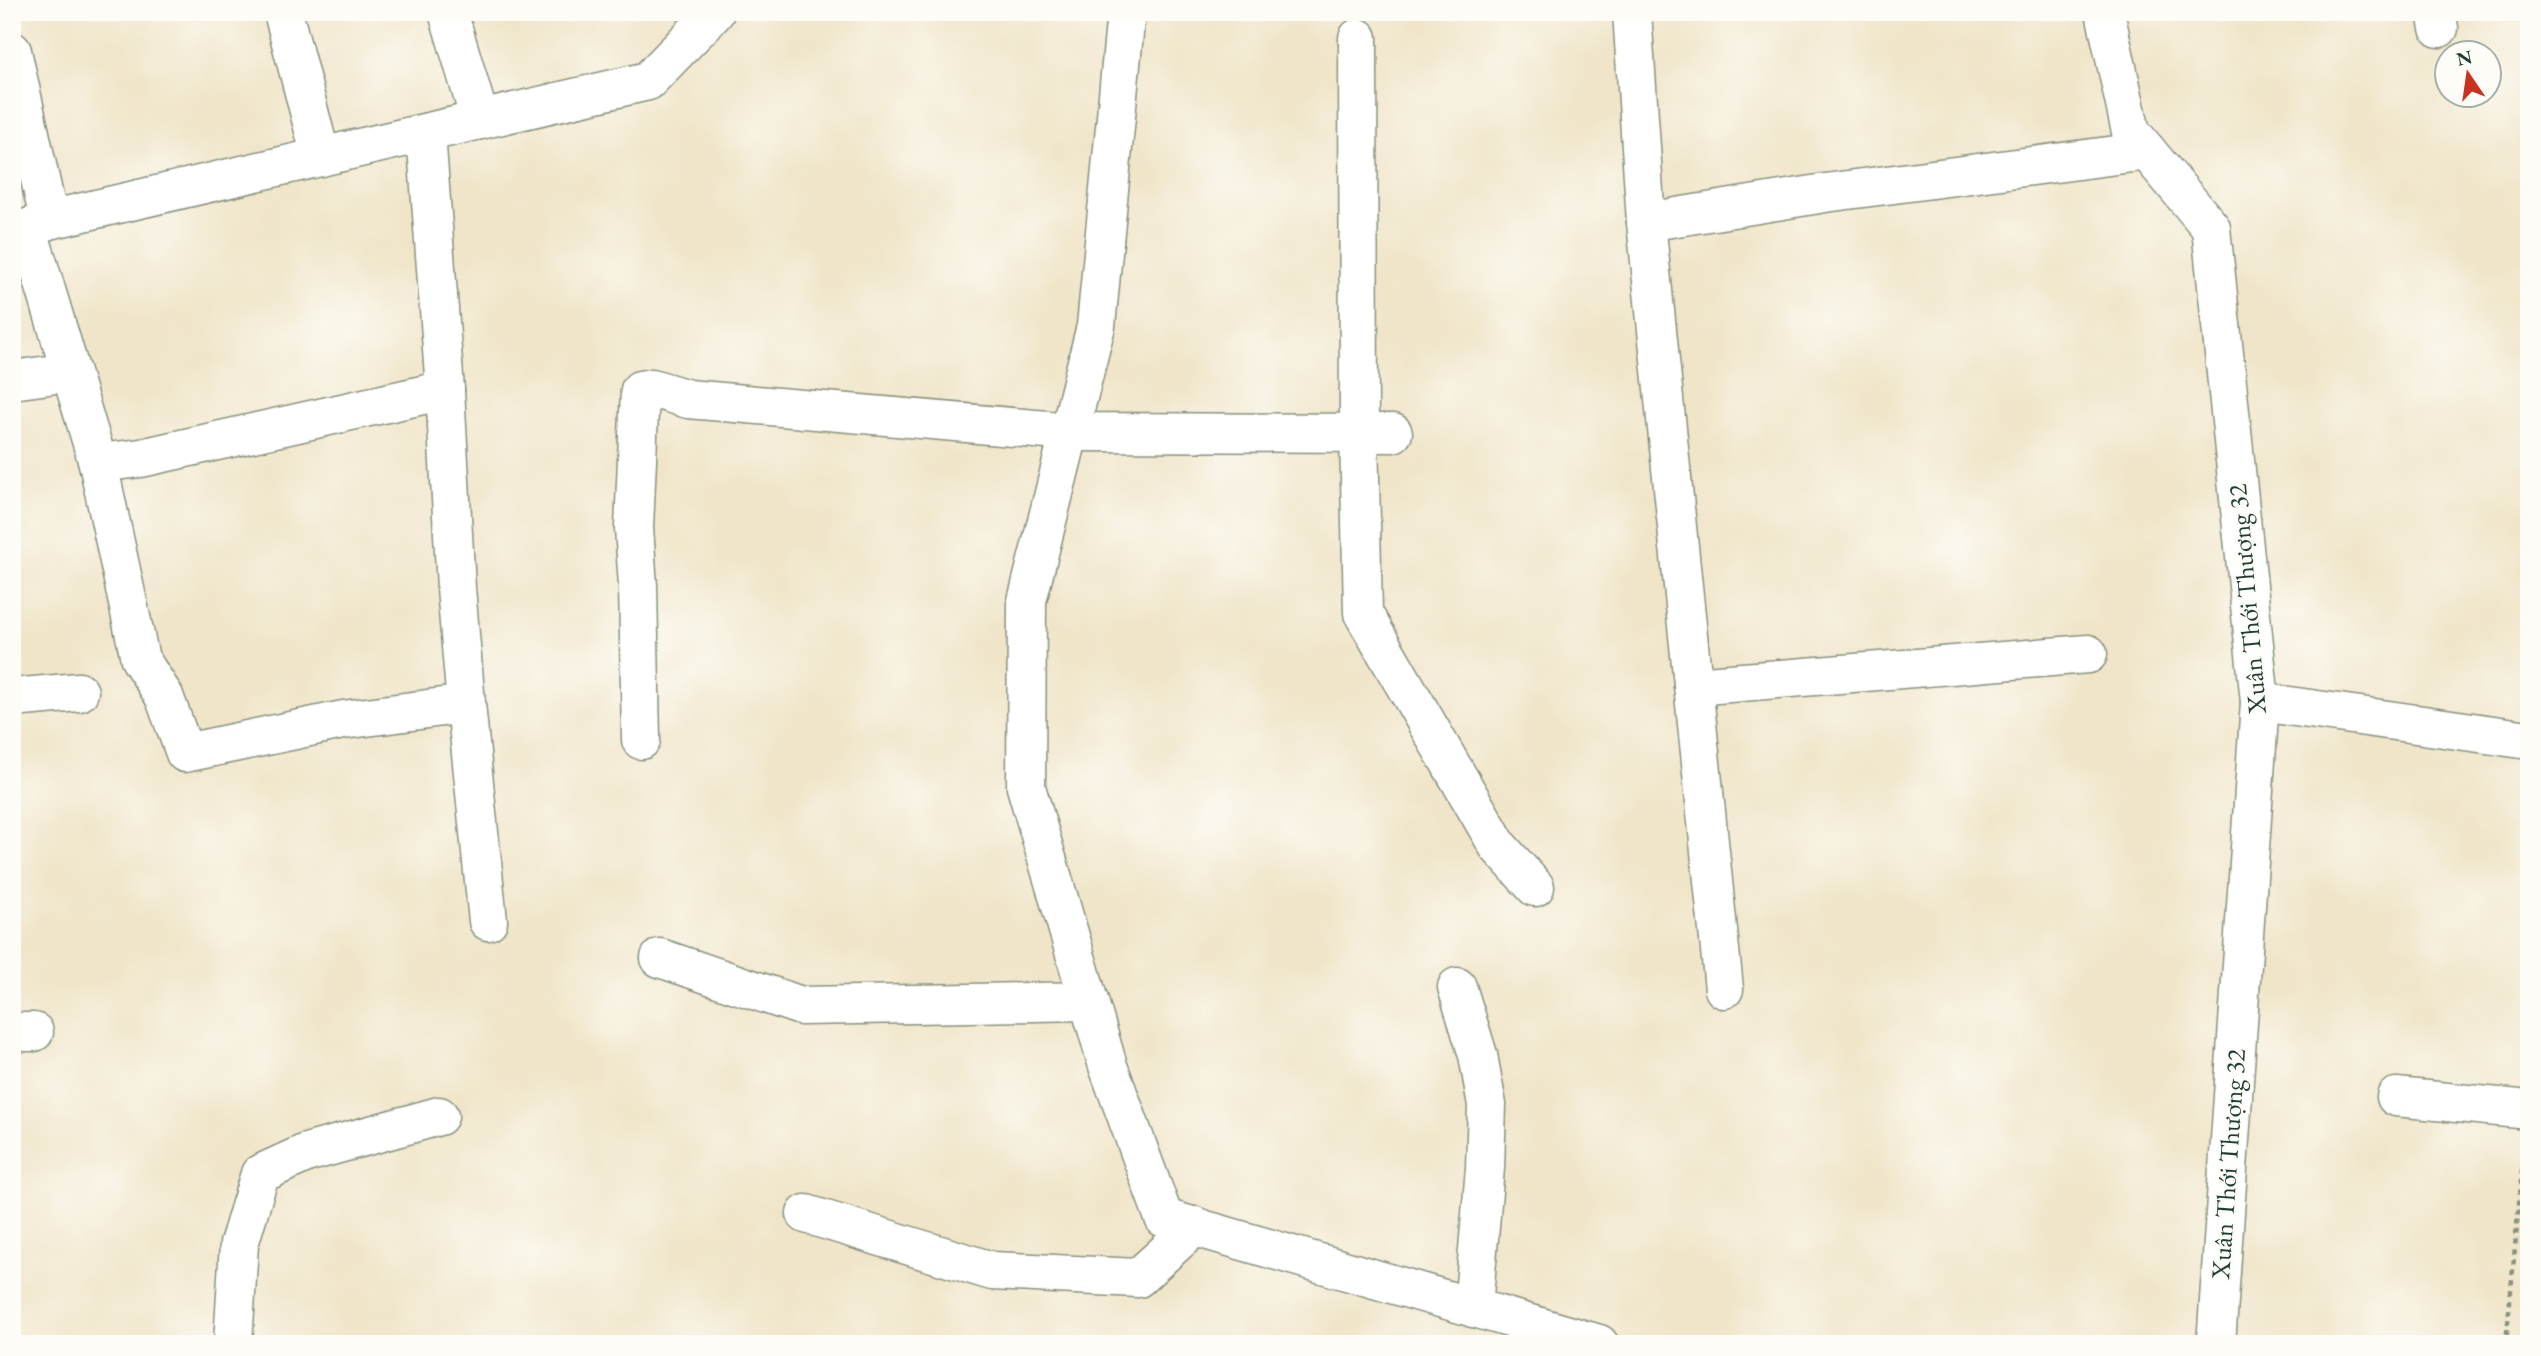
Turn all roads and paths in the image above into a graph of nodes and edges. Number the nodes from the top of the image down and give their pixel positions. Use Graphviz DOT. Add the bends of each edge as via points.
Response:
graph roads {
  1 [pos="282,12"];
  2 [pos="448,12"];
  3 [pos="715,12"];
  4 [pos="1126,12"];
  5 [pos="1632,12"];
  6 [pos="2105,12"];
  7 [pos="1358,38"];
  8 [pos="12,51"];
  9 [pos="480,120"];
  10 [pos="426,133"];
  11 [pos="2147,151"];
  12 [pos="321,157"];
  13 [pos="1646,222"];
  14 [pos="30,228"];
  15 [pos="71,372"];
  16 [pos="12,380"];
  17 [pos="445,390"];
  18 [pos="1070,432"];
  19 [pos="1376,433"];
  20 [pos="98,463"];
  21 [pos="2088,654"];
  22 [pos="1693,686"];
  23 [pos="79,692"];
  24 [pos="12,698"];
  25 [pos="2260,702"];
  26 [pos="466,704"];
  27 [pos="641,740"];
  28 [pos="2529,740"];
  29 [pos="1535,887"];
  30 [pos="488,921"];
  31 [pos="660,958"];
  32 [pos="1457,987"];
  33 [pos="1724,989"];
  34 [pos="1089,1001"];
  35 [pos="2396,1097"];
  36 [pos="2527,1109"];
  37 [pos="439,1116"];
  38 [pos="806,1214"];
  39 [pos="1195,1226"];
  40 [pos="1473,1308"];
  41 [pos="233,1344"];
  42 [pos="1599,1344"];
  43 [pos="2216,1344"];
  44 [pos="2506,1344"];
  1 -- 12 [label="street"];
  2 -- 9 [label="street"];
  3 -- 9 [label="street" via="648,81"];
  4 -- 18 [label="street" via="1096,326"];
  5 -- 13 [label="street"];
  6 -- 11 [label="street, Xuân Thới Thượng 32" via="2131,132"];
  7 -- 19 [label="street"];
  8 -- 14 [label="street"];
  9 -- 10 [label="street"];
  10 -- 12 [label="street"];
  10 -- 17 [label="street"];
  11 -- 13 [label="street" via="1825,193"];
  11 -- 25 [label="street, Xuân Thới Thượng 32" via="2211,228"];
  12 -- 14 [label="street"];
  13 -- 22 [label="street"];
  14 -- 15 [label="street"];
  15 -- 16 [label="street"];
  15 -- 20 [label="street"];
  17 -- 20 [label="street" via="141,458"];
  17 -- 26 [label="street"];
  18 -- 19 [label="street"];
  18 -- 27 [label="street" via="688,399 652,388 640,390 634,528"];
  18 -- 34 [label="street" via="1027,601 1027,787"];
  19 -- 29 [label="street" via="1363,613 1498,846"];
  20 -- 26 [label="street" via="140,659 164,696 185,753 343,720"];
  21 -- 22 [label="street"];
  22 -- 33 [label="street"];
  23 -- 24 [label="street"];
  25 -- 28 [label="street"];
  25 -- 43 [label="street, Xuân Thới Thượng 32"];
  26 -- 30 [label="street"];
  31 -- 34 [label="street" via="801,1006"];
  32 -- 40 [label="street" via="1478,1055 1487,1105"];
  34 -- 39 [label="street" via="1164,1218"];
  35 -- 36 [label="street"];
  36 -- 44 [label="path"];
  37 -- 41 [label="street" via="306,1153 260,1174 239,1244"];
  38 -- 39 [label="street" via="992,1271 1138,1279"];
  39 -- 40 [label="street"];
  40 -- 42 [label="street"];
}
